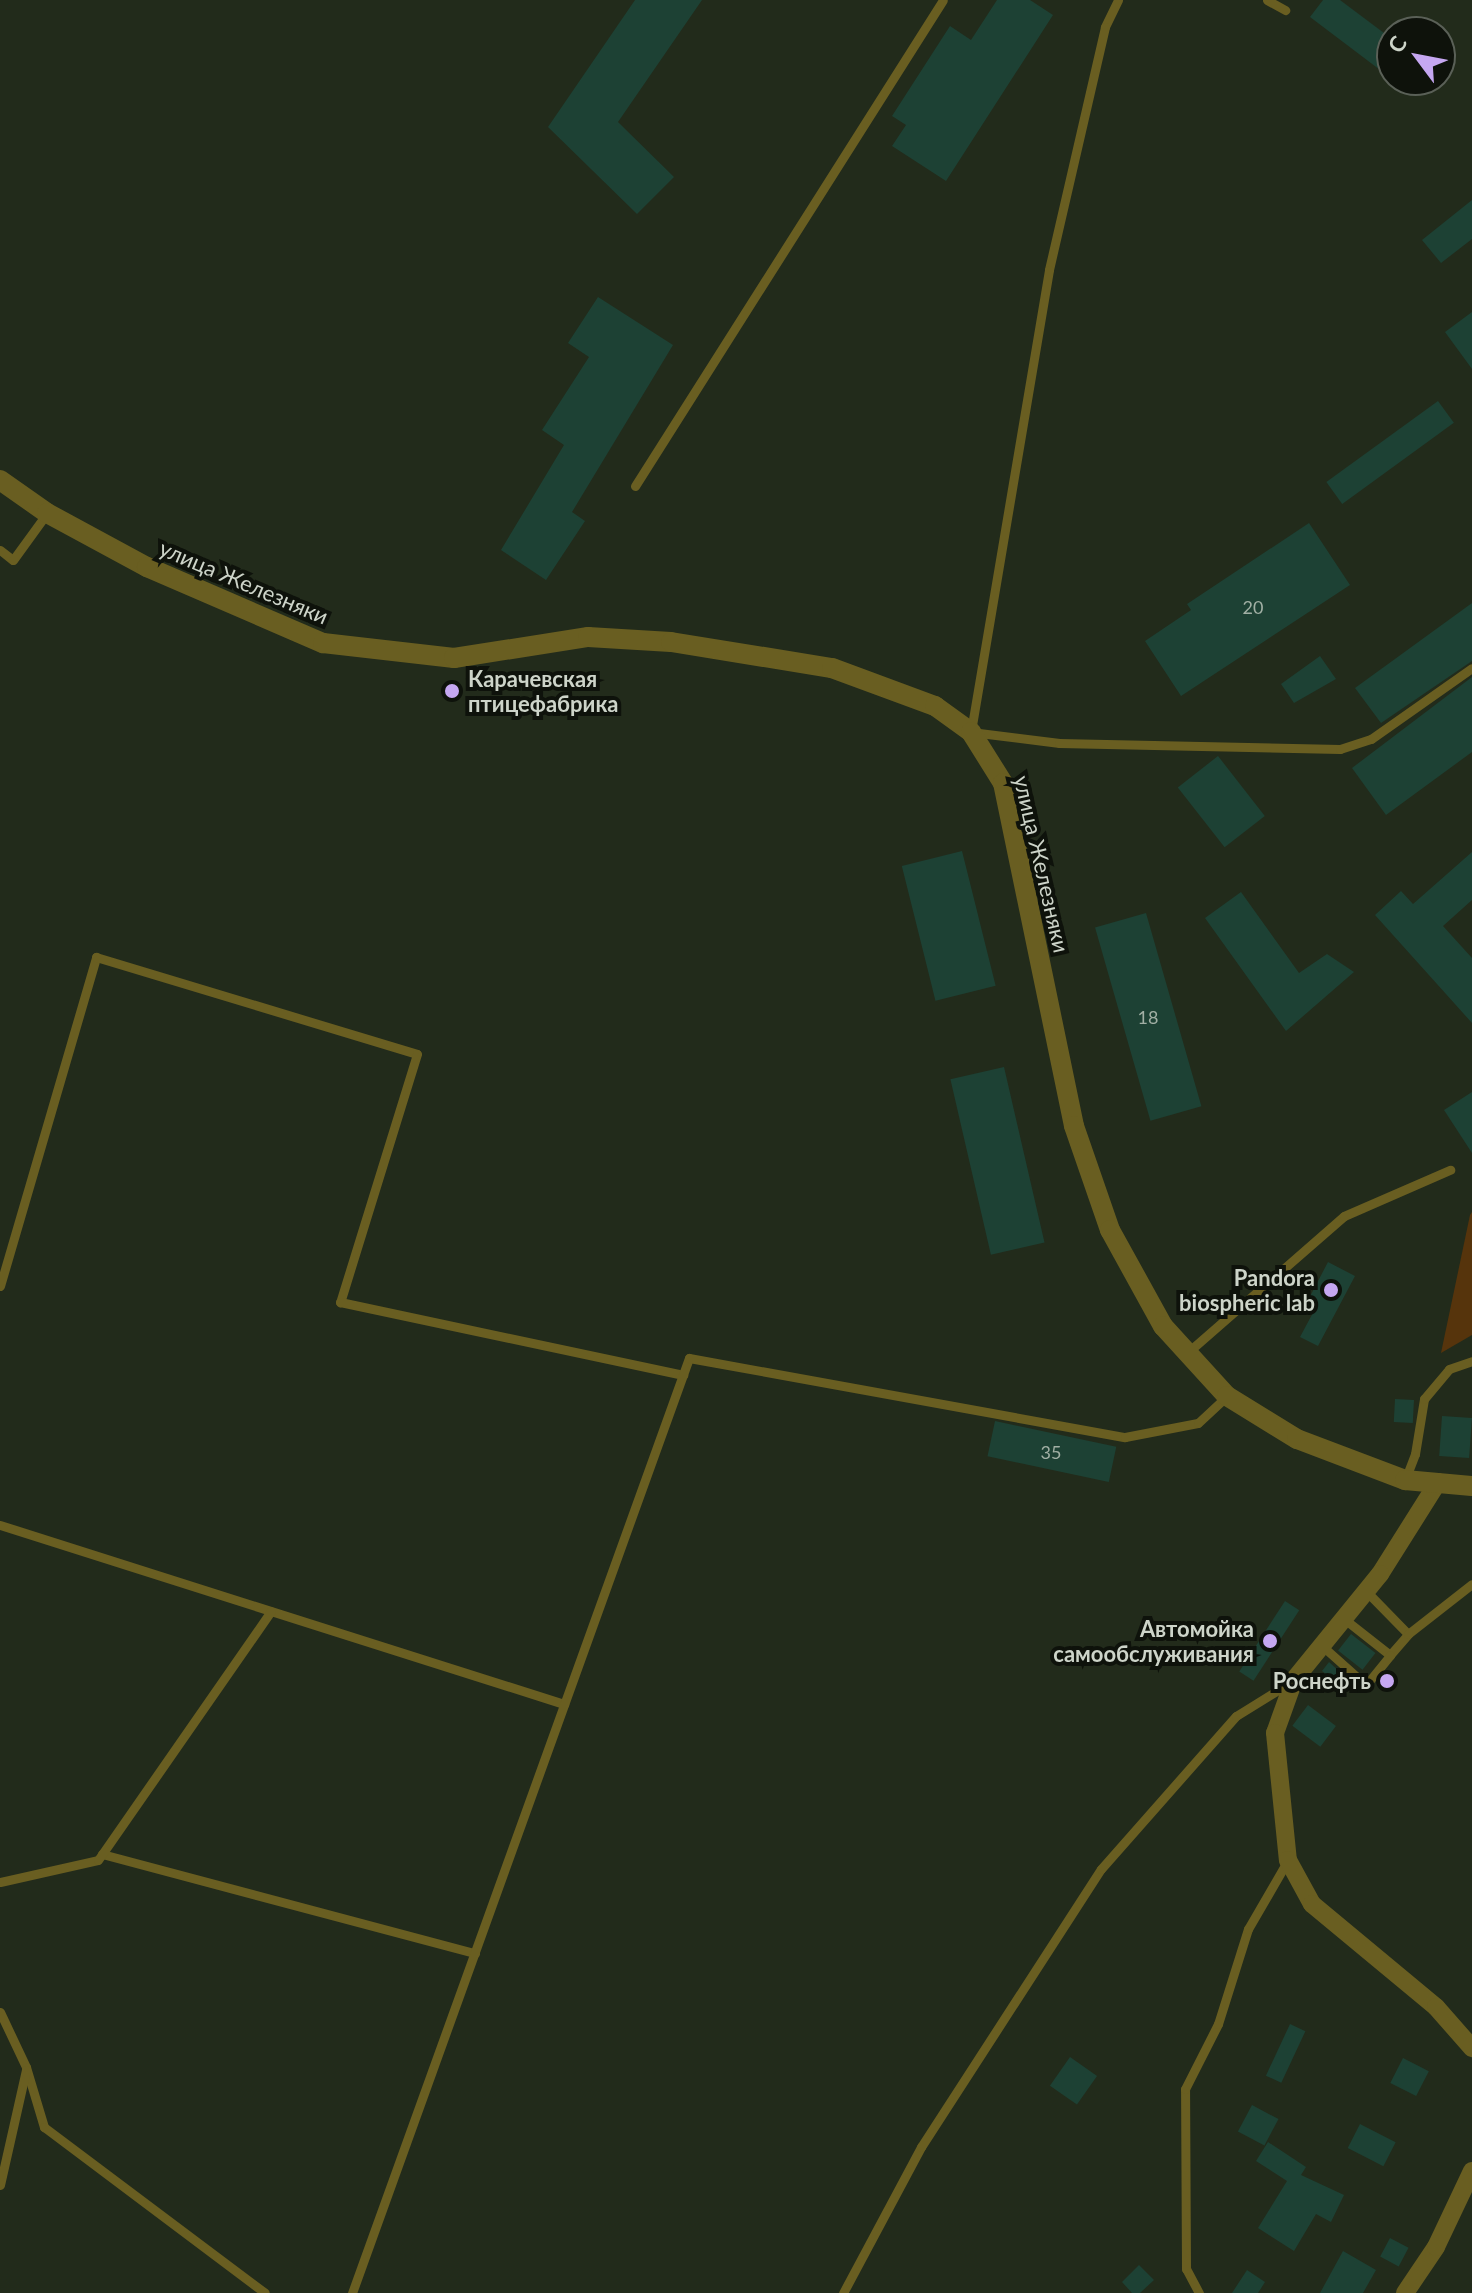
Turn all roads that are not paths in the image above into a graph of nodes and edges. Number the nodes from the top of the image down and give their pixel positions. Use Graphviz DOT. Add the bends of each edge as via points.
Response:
graph roads {
  1 [pos="943,0"];
  2 [pos="1118,0"];
  3 [pos="1267,0"];
  4 [pos="1285,10"];
  5 [pos="0,480"];
  6 [pos="635,486"];
  7 [pos="47,513"];
  8 [pos="0,550"];
  9 [pos="1472,668"];
  10 [pos="971,732"];
  11 [pos="1450,1170"];
  12 [pos="0,1286"];
  13 [pos="1187,1353"];
  14 [pos="1472,1361"];
  15 [pos="683,1375"];
  16 [pos="1227,1396"];
  17 [pos="1405,1480"];
  18 [pos="1438,1482"];
  19 [pos="1472,1486"];
  20 [pos="0,1525"];
  21 [pos="1472,1584"];
  22 [pos="1366,1591"];
  23 [pos="271,1611"];
  24 [pos="1343,1618"];
  25 [pos="1408,1634"];
  26 [pos="1320,1644"];
  27 [pos="1390,1655"];
  28 [pos="1294,1680"];
  29 [pos="564,1704"];
  30 [pos="102,1854"];
  31 [pos="1288,1860"];
  32 [pos="0,1882"];
  33 [pos="475,1953"];
  34 [pos="0,2012"];
  35 [pos="1472,2048"];
  36 [pos="26,2067"];
  37 [pos="1472,2171"];
  38 [pos="0,2185"];
  39 [pos="265,2293"];
  40 [pos="352,2293"];
  41 [pos="843,2293"];
  42 [pos="1199,2293"];
  43 [pos="1405,2293"];
  1 -- 6 [label="lane"];
  2 -- 10 [label="lane" via="1105,27 1049,270"];
  3 -- 4 [label="lane"];
  5 -- 7 [label="street, улица Железняки"];
  7 -- 8 [label="lane" via="13,560"];
  7 -- 10 [label="street, улица Железняки" via="198,592 323,643 454,658 588,637 749,653 832,668 897,689 935,706"];
  9 -- 10 [label="lane" via="1371,739 1340,749 1059,743"];
  10 -- 13 [label="street, улица Железняки" via="1003,783 1074,1126 1110,1230 1163,1326"];
  11 -- 13 [label="lane" via="1344,1216"];
  12 -- 15 [label="lane" via="96,957 417,1054 340,1302"];
  13 -- 16 [label="street, улица Железняки"];
  14 -- 17 [label="lane" via="1449,1369 1424,1399"];
  15 -- 16 [label="lane" via="689,1358 1125,1437 1198,1423"];
  15 -- 29 [label="lane"];
  16 -- 17 [label="street, улица Железняки" via="1297,1439"];
  17 -- 18 [label="street, улица Железняки"];
  18 -- 19 [label="street, улица Железняки"];
  18 -- 22 [label="street"];
  20 -- 23 [label="lane"];
  21 -- 25 [label="lane"];
  22 -- 24 [label="street"];
  22 -- 25 [label="lane"];
  23 -- 29 [label="lane"];
  23 -- 30 [label="lane"];
  24 -- 26 [label="street"];
  24 -- 27 [label="lane"];
  25 -- 27 [label="lane"];
  26 -- 27 [label="lane" via="1366,1685"];
  26 -- 28 [label="street"];
  28 -- 31 [label="street" via="1275,1733"];
  28 -- 41 [label="lane" via="1236,1716 1101,1869 921,2147"];
  29 -- 33 [label="lane"];
  30 -- 32 [label="lane" via="98,1860"];
  30 -- 33 [label="lane"];
  31 -- 35 [label="street" via="1312,1904 1436,2007"];
  31 -- 42 [label="lane" via="1248,1929 1218,2024 1185,2089 1186,2269"];
  33 -- 40 [label="lane"];
  34 -- 36 [label="lane"];
  36 -- 38 [label="lane"];
  36 -- 39 [label="lane" via="44,2127"];
  37 -- 43 [label="street" via="1436,2247"];
}
